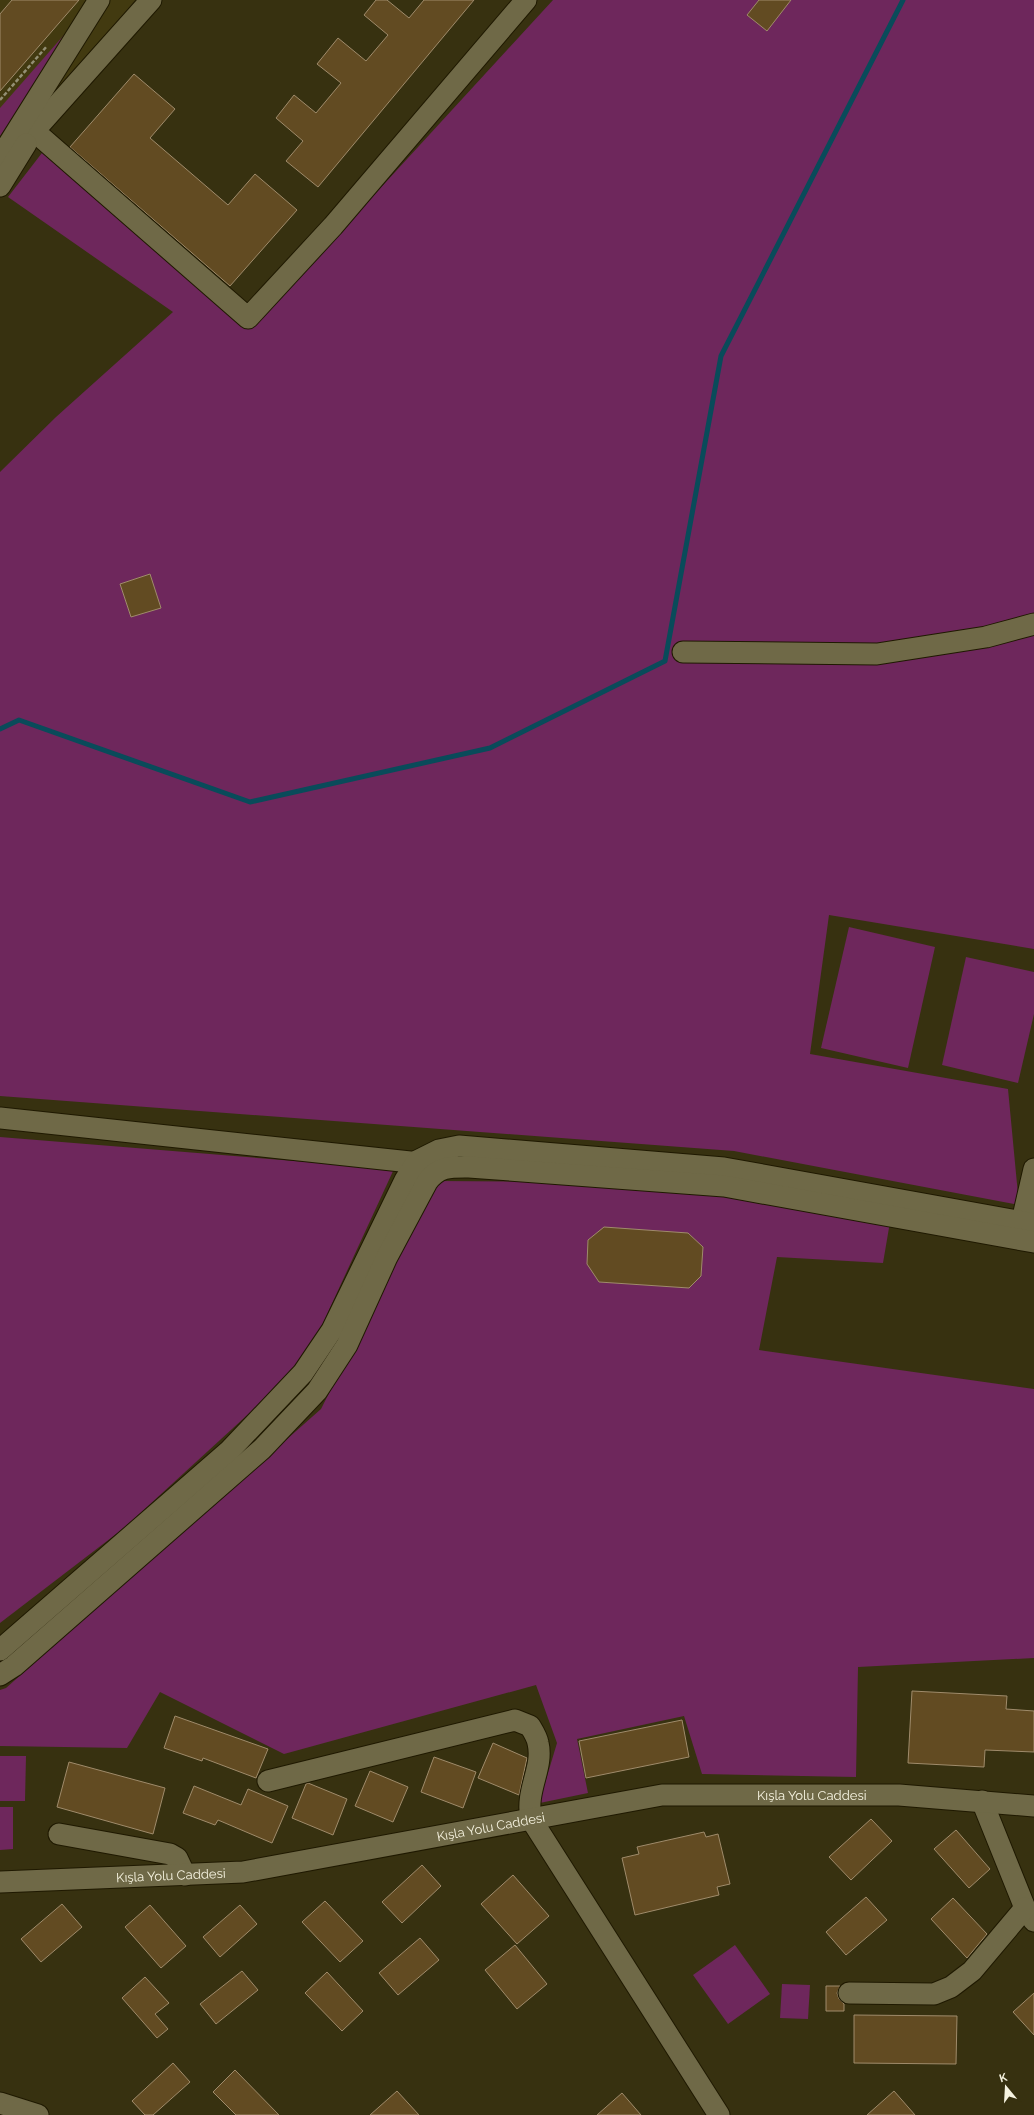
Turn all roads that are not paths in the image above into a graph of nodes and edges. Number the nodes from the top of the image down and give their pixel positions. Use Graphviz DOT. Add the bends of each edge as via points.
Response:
graph roads {
  1 [pos="99,0"];
  2 [pos="151,0"];
  3 [pos="526,0"];
  4 [pos="34,131"];
  5 [pos="0,158"];
  6 [pos="0,186"];
  7 [pos="1034,624"];
  8 [pos="683,652"];
  9 [pos="0,1118"];
  10 [pos="416,1163"];
  11 [pos="450,1167"];
  12 [pos="1034,1169"];
  13 [pos="1027,1231"];
  14 [pos="0,1650"];
  15 [pos="0,1675"];
  16 [pos="268,1781"];
  17 [pos="982,1801"];
  18 [pos="1034,1806"];
  19 [pos="531,1819"];
  20 [pos="59,1834"];
  21 [pos="185,1875"];
  22 [pos="0,1882"];
  23 [pos="1029,1915"];
  24 [pos="849,1993"];
  25 [pos="0,2103"];
  26 [pos="38,2115"];
  27 [pos="719,2115"];
  1 -- 5 [label="street"];
  2 -- 4 [label="street"];
  3 -- 4 [label="street" via="334,226 248,318"];
  4 -- 6 [label="street"];
  7 -- 8 [label="street" via="986,637 877,654"];
  9 -- 10 [label="street"];
  10 -- 11 [label="street"];
  10 -- 13 [label="street" via="439,1150 459,1146 724,1168"];
  10 -- 14 [label="street" via="405,1180 332,1330 302,1373 229,1451"];
  11 -- 13 [label="street" via="724,1186"];
  11 -- 15 [label="street" via="435,1172 427,1182 347,1345 317,1391 262,1449 14,1666"];
  12 -- 13 [label="street"];
  16 -- 19 [label="street" via="515,1720 530,1726 538,1742 540,1754 528,1806"];
  17 -- 18 [label="street, Kışla Yolu Caddesi"];
  17 -- 19 [label="street, Kışla Yolu Caddesi" via="899,1795 662,1795"];
  17 -- 23 [label="street"];
  19 -- 21 [label="street, Kışla Yolu Caddesi" via="243,1872"];
  19 -- 27 [label="street"];
  20 -- 21 [label="street" via="170,1854 177,1858"];
  21 -- 22 [label="street, Kışla Yolu Caddesi"];
  23 -- 24 [label="street" via="972,1971 951,1987 934,1994"];
  25 -- 26 [label="street"];
}
